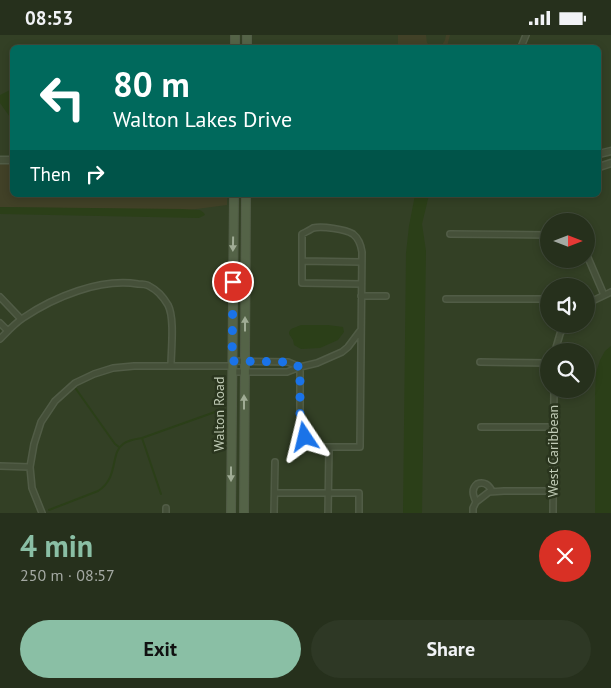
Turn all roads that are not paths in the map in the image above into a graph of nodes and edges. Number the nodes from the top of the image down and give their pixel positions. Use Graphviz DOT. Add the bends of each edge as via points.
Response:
graph roads {
  1 [pos="234,197"];
  2 [pos="246,197"];
  3 [pos="450,234"];
  4 [pos="540,235"];
  5 [pos="302,261"];
  6 [pos="361,262"];
  7 [pos="592,268"];
  8 [pos="361,284"];
  9 [pos="611,292"];
  10 [pos="604,295"];
  11 [pos="361,296"];
  12 [pos="386,296"];
  13 [pos="0,297"];
  14 [pos="446,299"];
  15 [pos="540,299"];
  16 [pos="595,300"];
  17 [pos="21,319"];
  18 [pos="0,323"];
  19 [pos="8,331"];
  20 [pos="360,331"];
  21 [pos="0,339"];
  22 [pos="245,361"];
  23 [pos="480,362"];
  24 [pos="540,363"];
  25 [pos="171,366"];
  26 [pos="232,367"];
  27 [pos="300,367"];
  28 [pos="244,372"];
  29 [pos="554,398"];
  30 [pos="481,427"];
  31 [pos="553,427"];
  32 [pos="329,447"];
  33 [pos="275,462"];
  34 [pos="0,466"];
  35 [pos="30,467"];
  36 [pos="492,491"];
  37 [pos="553,491"];
  38 [pos="275,493"];
  39 [pos="328,493"];
  40 [pos="476,502"];
  41 [pos="42,513"];
  42 [pos="231,513"];
  43 [pos="244,513"];
  44 [pos="274,513"];
  45 [pos="328,513"];
  46 [pos="359,513"];
  47 [pos="473,513"];
  48 [pos="553,513"];
  1 -- 26 [label="main road, Walton Road, one-way"];
  22 -- 2 [label="main road, Walton Road, one-way"];
  3 -- 4 [label="street"];
  5 -- 6 [label="street"];
  5 -- 6 [label="street" via="302,234 315,228 333,228 357,238 361,246"];
  5 -- 8 [label="street" via="302,283"];
  6 -- 8 [label="street"];
  7 -- 10 [label="street"];
  8 -- 11 [label="street"];
  9 -- 10 [label="street"];
  10 -- 16 [label="street"];
  11 -- 12 [label="street"];
  11 -- 20 [label="street"];
  13 -- 17 [label="street"];
  14 -- 15 [label="street"];
  17 -- 19 [label="street"];
  17 -- 25 [label="street" via="64,296 86,289 106,284 148,285 159,293 172,316"];
  18 -- 19 [label="street"];
  19 -- 21 [label="street"];
  20 -- 27 [label="street" via="342,352"];
  20 -- 32 [label="street" via="360,447"];
  22 -- 26 [label="street"];
  22 -- 27 [label="street" via="288,362"];
  22 -- 28 [label="main road, Walton Road"];
  23 -- 24 [label="street"];
  25 -- 26 [label="street"];
  25 -- 35 [label="street" via="113,368 75,383 41,422"];
  26 -- 28 [label="street"];
  26 -- 42 [label="main road, Walton Road, one-way"];
  27 -- 28 [label="street" via="287,372"];
  27 -- 32 [label="street" via="301,429 312,444"];
  43 -- 28 [label="main road, Walton Road, one-way"];
  29 -- 31 [label="street, West Caribbean"];
  30 -- 31 [label="street"];
  31 -- 37 [label="street, West Caribbean"];
  32 -- 39 [label="street"];
  33 -- 38 [label="street"];
  34 -- 35 [label="street"];
  35 -- 41 [label="street" via="32,488"];
  36 -- 37 [label="street"];
  36 -- 40 [label="street"];
  36 -- 40 [label="street" via="488,485 477,483 473,488"];
  37 -- 48 [label="street, West Caribbean"];
  38 -- 39 [label="street"];
  38 -- 44 [label="street"];
  39 -- 45 [label="street"];
  39 -- 46 [label="street" via="359,493"];
  40 -- 47 [label="street"];
}
